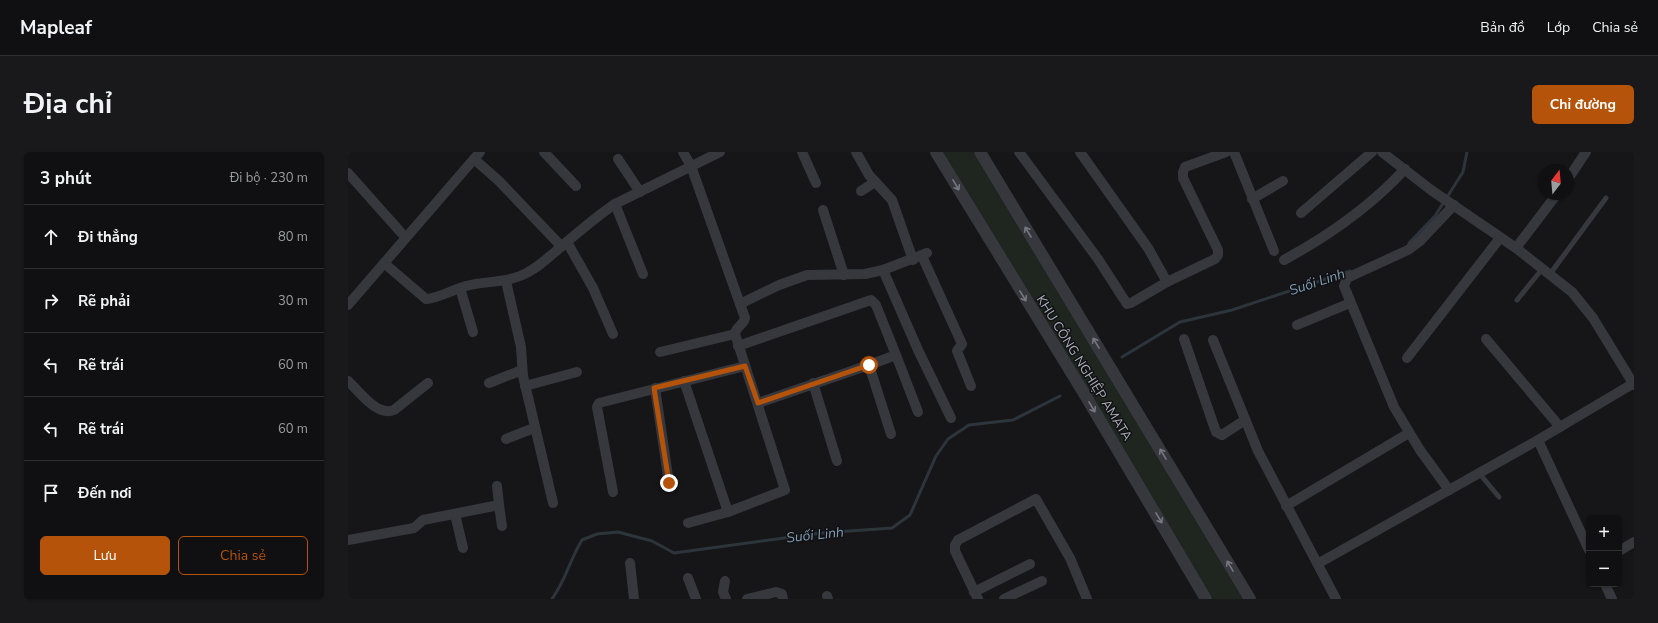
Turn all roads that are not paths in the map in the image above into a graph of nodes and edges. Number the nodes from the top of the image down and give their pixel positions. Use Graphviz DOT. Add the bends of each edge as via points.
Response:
graph roads {
  1 [pos="544,152"];
  2 [pos="683,152"];
  3 [pos="720,152"];
  4 [pos="802,152"];
  5 [pos="856,152"];
  6 [pos="936,152"];
  7 [pos="980,152"];
  8 [pos="1018,152"];
  9 [pos="1080,152"];
  10 [pos="1226,152"];
  11 [pos="1234,152"];
  12 [pos="1372,152"];
  13 [pos="1382,152"];
  14 [pos="1586,152"];
  15 [pos="477,155"];
  16 [pos="618,159"];
  17 [pos="691,166"];
  18 [pos="1405,169"];
  19 [pos="1574,170"];
  20 [pos="348,173"];
  21 [pos="1283,181"];
  22 [pos="875,182"];
  23 [pos="816,183"];
  24 [pos="576,186"];
  25 [pos="861,191"];
  26 [pos="640,192"];
  27 [pos="1606,198"];
  28 [pos="1252,199"];
  29 [pos="1552,200"];
  30 [pos="615,204"];
  31 [pos="1454,205"];
  32 [pos="822,210"];
  33 [pos="1301,213"];
  34 [pos="405,237"];
  35 [pos="1500,238"];
  36 [pos="564,244"];
  37 [pos="1516,248"];
  38 [pos="1274,251"];
  39 [pos="921,257"];
  40 [pos="1284,260"];
  41 [pos="384,263"];
  42 [pos="883,270"];
  43 [pos="1546,271"];
  44 [pos="643,274"];
  45 [pos="844,275"];
  46 [pos="506,281"];
  47 [pos="1167,282"];
  48 [pos="460,288"];
  49 [pos="1517,300"];
  50 [pos="1350,303"];
  51 [pos="740,304"];
  52 [pos="348,305"];
  53 [pos="1296,325"];
  54 [pos="473,332"];
  55 [pos="613,334"];
  56 [pos="735,334"];
  57 [pos="1184,339"];
  58 [pos="1213,340"];
  59 [pos="1486,340"];
  60 [pos="738,346"];
  61 [pos="660,352"];
  62 [pos="896,355"];
  63 [pos="1407,358"];
  64 [pos="869,365"];
  65 [pos="745,366"];
  66 [pos="522,370"];
  67 [pos="576,372"];
  68 [pos="348,381"];
  69 [pos="684,381"];
  70 [pos="428,383"];
  71 [pos="489,383"];
  72 [pos="813,383"];
  73 [pos="1634,384"];
  74 [pos="525,386"];
  75 [pos="971,386"];
  76 [pos="654,388"];
  77 [pos="758,403"];
  78 [pos="918,412"];
  79 [pos="951,418"];
  80 [pos="1245,420"];
  81 [pos="1560,427"];
  82 [pos="534,428"];
  83 [pos="1409,433"];
  84 [pos="891,434"];
  85 [pos="506,439"];
  86 [pos="1538,440"];
  87 [pos="837,461"];
  88 [pos="1479,473"];
  89 [pos="669,483"];
  90 [pos="497,486"];
  91 [pos="1449,490"];
  92 [pos="613,492"];
  93 [pos="1499,497"];
  94 [pos="553,503"];
  95 [pos="499,505"];
  96 [pos="1286,506"];
  97 [pos="728,512"];
  98 [pos="455,514"];
  99 [pos="688,523"];
  100 [pos="502,526"];
  101 [pos="348,540"];
  102 [pos="1634,542"];
  103 [pos="1586,544"];
  104 [pos="463,548"];
  105 [pos="1622,549"];
  106 [pos="630,563"];
  107 [pos="1319,563"];
  108 [pos="1030,564"];
  109 [pos="688,578"];
  110 [pos="1042,580"];
  111 [pos="725,581"];
  112 [pos="1606,587"];
  113 [pos="976,595"];
  114 [pos="634,599"];
  115 [pos="696,599"];
  116 [pos="726,599"];
  117 [pos="747,599"];
  118 [pos="784,599"];
  119 [pos="1004,599"];
  120 [pos="1087,599"];
  121 [pos="1206,599"];
  122 [pos="1250,599"];
  123 [pos="1336,599"];
  124 [pos="1612,599"];
  1 -- 24 [label="street"];
  2 -- 17 [label="street"];
  3 -- 17 [label="street"];
  4 -- 23 [label="street"];
  5 -- 22 [label="street"];
  6 -- 121 [label="street, KHU CÔNG NGHIỆP AMATA, one-way"];
  122 -- 7 [label="street, KHU CÔNG NGHIỆP AMATA, one-way"];
  8 -- 47 [label="street" via="1098,259 1125,302 1131,303"];
  9 -- 47 [label="street" via="1148,248"];
  10 -- 47 [label="street" via="1185,167 1183,172 1183,178 1218,250 1218,255 1215,260"];
  11 -- 28 [label="street"];
  12 -- 33 [label="street"];
  13 -- 18 [label="street"];
  14 -- 19 [label="street"];
  15 -- 34 [label="street"];
  15 -- 36 [label="street" via="503,186"];
  16 -- 26 [label="street"];
  17 -- 26 [label="street"];
  17 -- 51 [label="street"];
  18 -- 31 [label="street"];
  18 -- 40 [label="street" via="1355,217"];
  20 -- 34 [label="street"];
  21 -- 28 [label="street"];
  22 -- 25 [label="street"];
  22 -- 39 [label="street" via="892,200"];
  26 -- 30 [label="street"];
  27 -- 43 [label="lane"];
  28 -- 38 [label="street"];
  29 -- 37 [label="street"];
  30 -- 36 [label="street"];
  30 -- 44 [label="street"];
  31 -- 35 [label="street"];
  31 -- 50 [label="street" via="1408,250 1347,278 1344,286"];
  32 -- 45 [label="street"];
  34 -- 41 [label="street"];
  35 -- 37 [label="street"];
  35 -- 63 [label="street"];
  36 -- 46 [label="street" via="526,274"];
  36 -- 55 [label="street" via="593,288"];
  37 -- 43 [label="street"];
  39 -- 42 [label="street"];
  39 -- 75 [label="street" via="962,344 957,350"];
  41 -- 48 [label="street" via="426,299"];
  41 -- 52 [label="street"];
  42 -- 45 [label="street"];
  42 -- 79 [label="street"];
  43 -- 49 [label="lane"];
  43 -- 73 [label="street" via="1572,292 1593,318"];
  45 -- 51 [label="street" via="806,275"];
  46 -- 48 [label="street"];
  46 -- 66 [label="street" via="521,347"];
  48 -- 54 [label="street"];
  50 -- 53 [label="street"];
  50 -- 83 [label="street" via="1394,407"];
  51 -- 56 [label="street" via="744,321"];
  56 -- 60 [label="street"];
  56 -- 61 [label="street"];
  57 -- 80 [label="street" via="1216,432 1222,435"];
  58 -- 80 [label="street"];
  59 -- 81 [label="street"];
  60 -- 62 [label="street" via="870,300 876,305"];
  60 -- 65 [label="street"];
  62 -- 64 [label="street"];
  62 -- 78 [label="street"];
  64 -- 72 [label="street"];
  64 -- 84 [label="street"];
  65 -- 69 [label="street"];
  65 -- 77 [label="street"];
  66 -- 71 [label="street"];
  66 -- 74 [label="street"];
  67 -- 74 [label="street"];
  68 -- 70 [label="street" via="379,410 388,412"];
  69 -- 76 [label="street"];
  69 -- 97 [label="street"];
  72 -- 77 [label="street"];
  72 -- 87 [label="street"];
  73 -- 81 [label="street"];
  74 -- 82 [label="street"];
  76 -- 89 [label="street"];
  76 -- 92 [label="street" via="598,405"];
  77 -- 97 [label="street" via="785,490"];
  80 -- 96 [label="street"];
  81 -- 86 [label="street"];
  82 -- 85 [label="street"];
  82 -- 94 [label="street"];
  83 -- 91 [label="street"];
  83 -- 96 [label="street"];
  86 -- 88 [label="street"];
  86 -- 103 [label="street"];
  88 -- 91 [label="street"];
  88 -- 93 [label="lane"];
  90 -- 95 [label="street"];
  91 -- 107 [label="street"];
  95 -- 98 [label="street"];
  95 -- 100 [label="street"];
  96 -- 107 [label="street"];
  97 -- 99 [label="street"];
  98 -- 101 [label="street" via="423,520 414,528"];
  98 -- 104 [label="street"];
  102 -- 105 [label="street"];
  106 -- 114 [label="street"];
  107 -- 123 [label="street"];
  108 -- 113 [label="street"];
  109 -- 115 [label="street"];
  110 -- 119 [label="street"];
  111 -- 116 [label="street" via="723,592"];
  112 -- 124 [label="street"];
  113 -- 120 [label="street" via="955,551 958,540 1036,499 1070,558"];
  117 -- 118 [label="street" via="776,592 782,594"];
}
